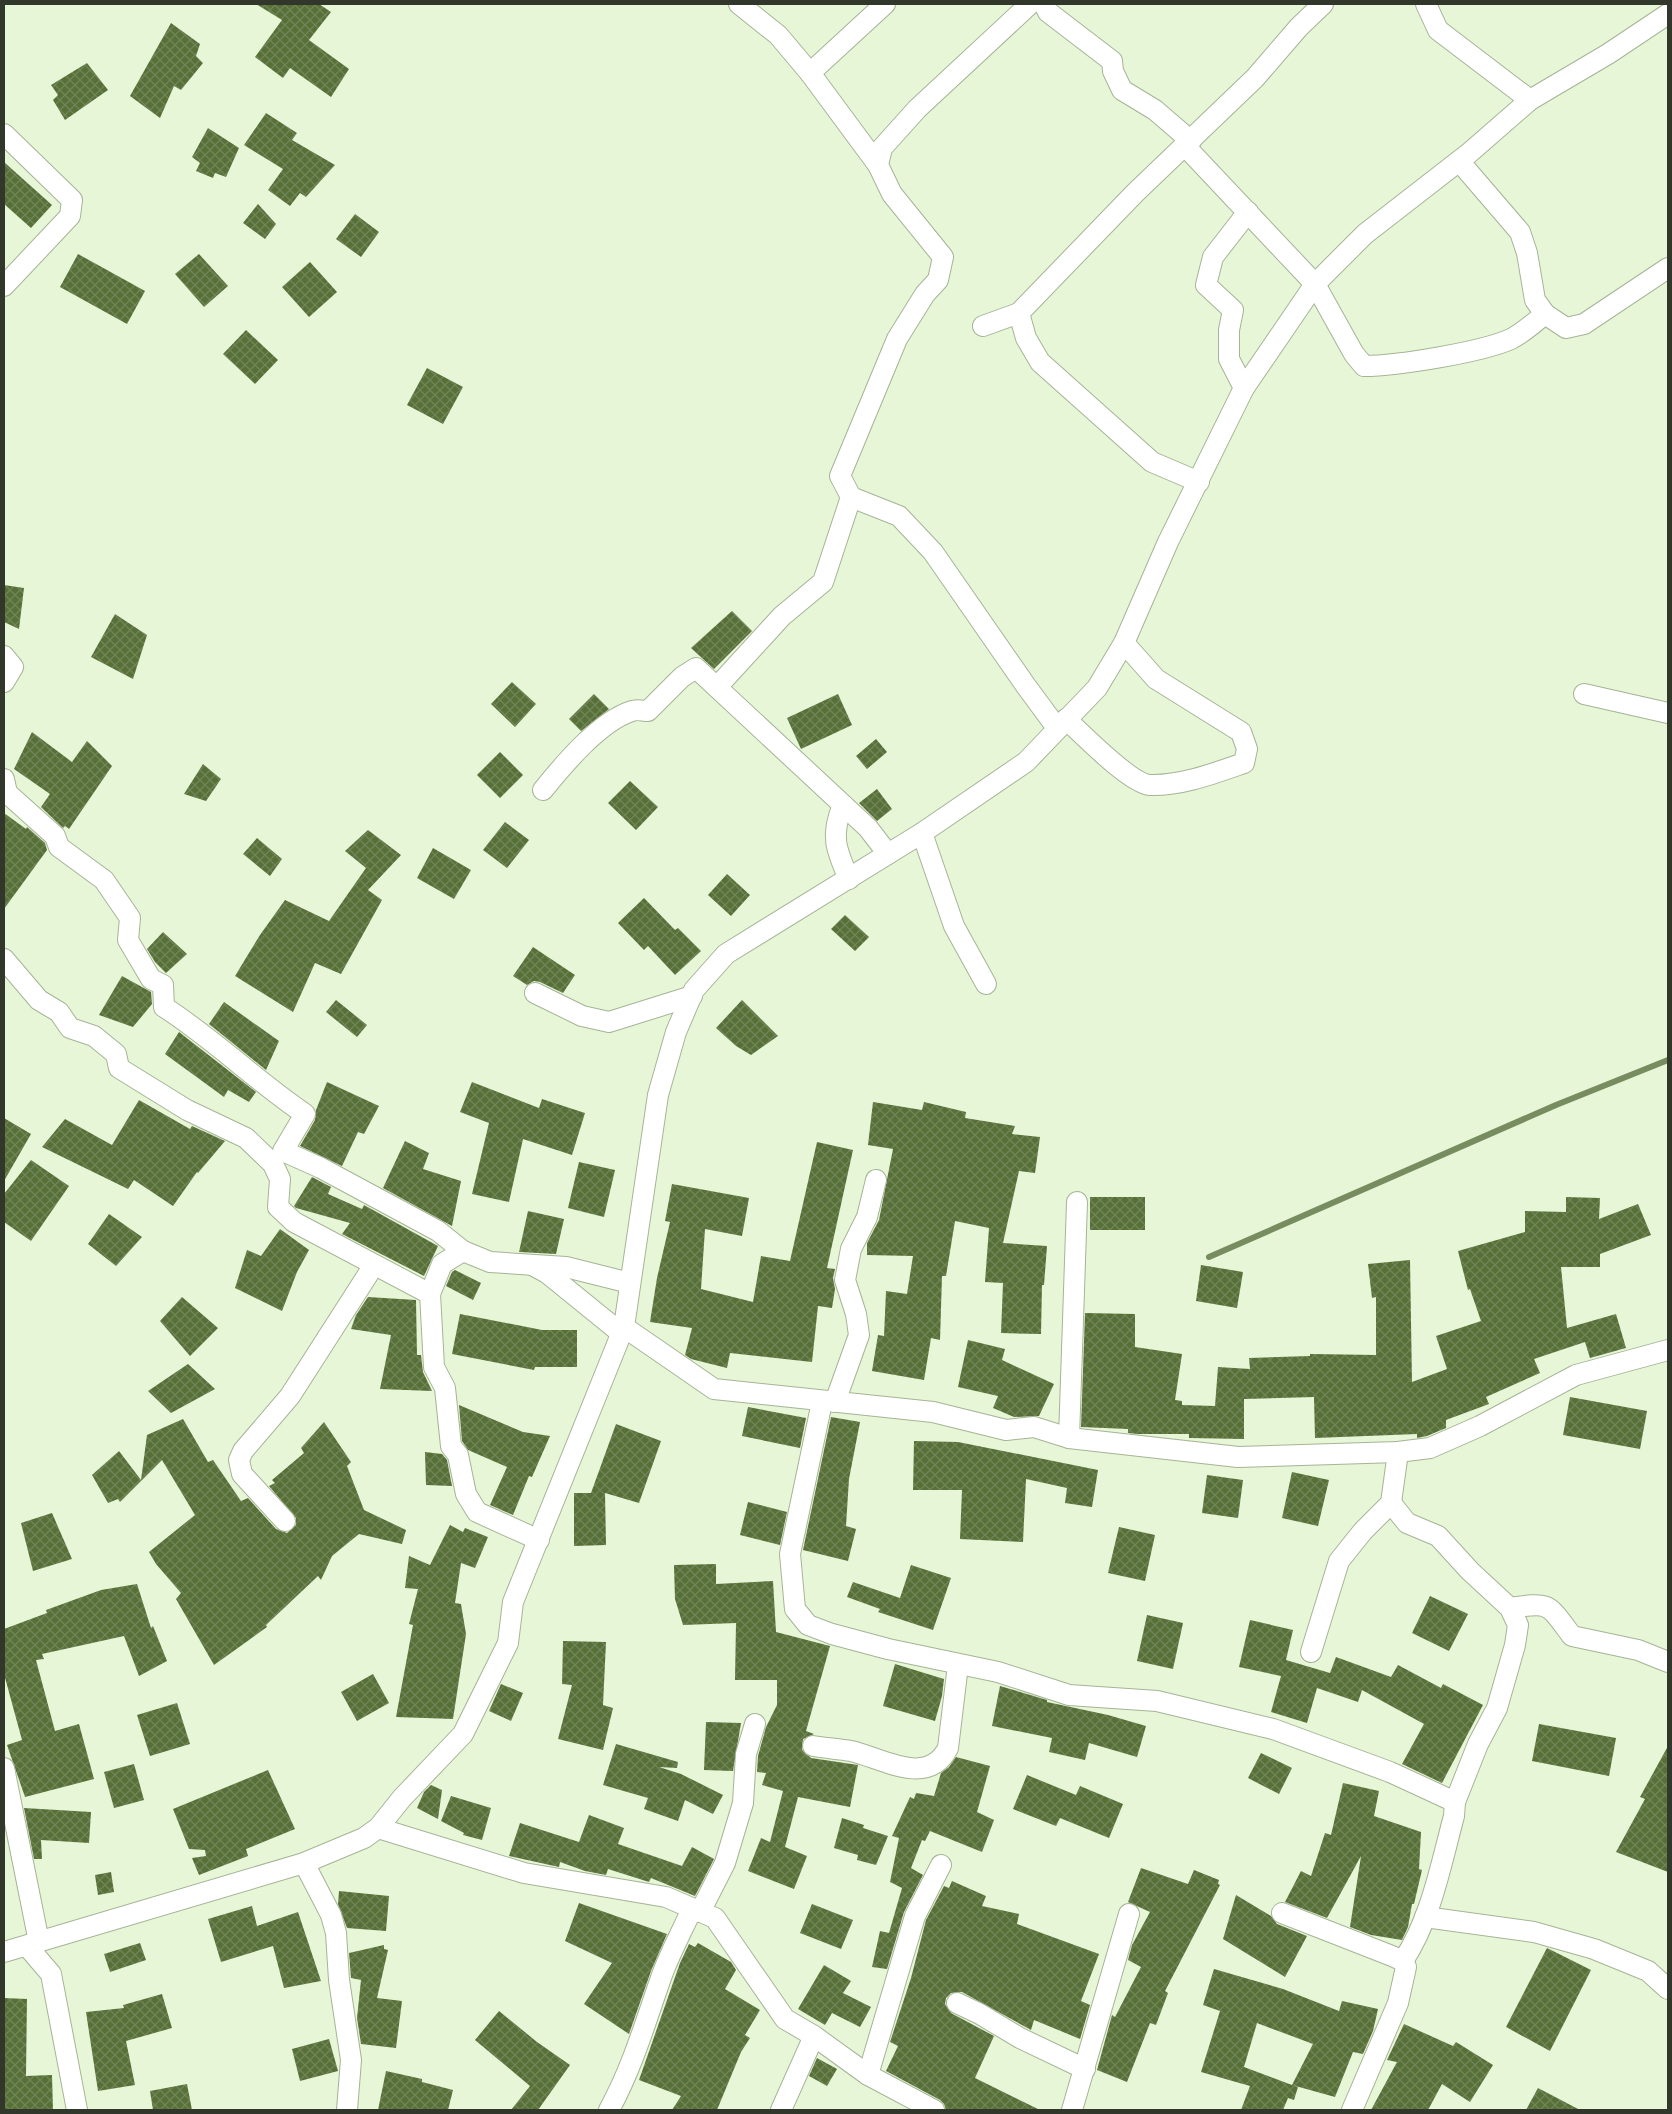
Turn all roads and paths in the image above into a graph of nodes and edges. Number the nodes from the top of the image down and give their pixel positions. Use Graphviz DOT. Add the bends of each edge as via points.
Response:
graph roads {
  1 [pos="739,4"];
  2 [pos="885,4"];
  3 [pos="1030,4"];
  4 [pos="1044,4"];
  5 [pos="1323,4"];
  6 [pos="1426,4"];
  7 [pos="1668,14"];
  8 [pos="810,73"];
  9 [pos="1530,100"];
  10 [pos="4,134"];
  11 [pos="1188,144"];
  12 [pos="1459,161"];
  13 [pos="878,165"];
  14 [pos="1248,212"];
  15 [pos="1668,268"];
  16 [pos="1315,284"];
  17 [pos="4,286"];
  18 [pos="1019,313"];
  19 [pos="1545,314"];
  20 [pos="983,326"];
  21 [pos="1244,388"];
  22 [pos="1199,482"];
  23 [pos="851,498"];
  24 [pos="1124,642"];
  25 [pos="4,656"];
  26 [pos="4,682"];
  27 [pos="717,687"];
  28 [pos="1584,694"];
  29 [pos="1668,713"];
  30 [pos="1062,723"];
  31 [pos="4,779"];
  32 [pos="543,790"];
  33 [pos="843,805"];
  34 [pos="922,833"];
  35 [pos="888,854"];
  36 [pos="849,879"];
  37 [pos="4,959"];
  38 [pos="986,984"];
  39 [pos="535,993"];
  40 [pos="692,996"];
  41 [pos="876,1180"];
  42 [pos="1077,1202"];
  43 [pos="463,1251"];
  44 [pos="529,1264"];
  45 [pos="374,1265"];
  46 [pos="630,1283"];
  47 [pos="430,1294"];
  48 [pos="622,1330"];
  49 [pos="1668,1350"];
  50 [pos="828,1402"];
  51 [pos="1070,1438"];
  52 [pos="1398,1452"];
  53 [pos="1391,1503"];
  54 [pos="285,1520"];
  55 [pos="539,1540"];
  56 [pos="1510,1608"];
  57 [pos="1311,1652"];
  58 [pos="1668,1662"];
  59 [pos="958,1665"];
  60 [pos="755,1724"];
  61 [pos="813,1746"];
  62 [pos="4,1768"];
  63 [pos="1455,1802"];
  64 [pos="378,1828"];
  65 [pos="304,1863"];
  66 [pos="941,1865"];
  67 [pos="696,1910"];
  68 [pos="1282,1913"];
  69 [pos="1129,1914"];
  70 [pos="1425,1918"];
  71 [pos="33,1944"];
  72 [pos="4,1952"];
  73 [pos="1403,1961"];
  74 [pos="1668,1989"];
  75 [pos="957,2003"];
  76 [pos="814,2036"];
  77 [pos="1085,2069"];
  78 [pos="868,2075"];
  79 [pos="77,2110"];
  80 [pos="347,2110"];
  81 [pos="608,2110"];
  82 [pos="781,2110"];
  83 [pos="934,2110"];
  84 [pos="1072,2110"];
  85 [pos="1352,2110"];
  1 -- 8 [label="street" via="778,36"];
  2 -- 8 [label="street"];
  3 -- 13 [label="street" via="917,108 882,148"];
  4 -- 11 [label="street" via="1048,12 1112,60 1112,71 1122,90 1155,110"];
  5 -- 11 [label="street"];
  6 -- 9 [label="street" via="1438,30"];
  7 -- 9 [label="street"];
  8 -- 13 [label="street"];
  9 -- 12 [label="street"];
  10 -- 17 [label="street" via="72,200 70,216"];
  11 -- 14 [label="street"];
  11 -- 18 [label="street" via="1135,193"];
  12 -- 16 [label="street" via="1365,234"];
  12 -- 19 [label="street" via="1520,232 1535,300"];
  13 -- 23 [label="street" via="892,194 943,257 938,280 925,294 897,339 852,444 840,476"];
  14 -- 16 [label="street"];
  14 -- 21 [label="street" via="1213,257 1206,285 1233,310 1229,359"];
  15 -- 19 [label="street" via="1584,324 1566,328"];
  16 -- 19 [label="street" via="1364,366 1381,366 1495,343 1512,338"];
  16 -- 21 [label="street"];
  18 -- 20 [label="street"];
  18 -- 22 [label="street" via="1026,338 1040,362 1152,462"];
  21 -- 22 [label="street"];
  22 -- 24 [label="street" via="1168,542"];
  23 -- 27 [label="street" via="823,582 782,616"];
  23 -- 30 [label="street" via="899,516 933,552 1026,686"];
  24 -- 30 [label="street" via="1097,688"];
  24 -- 30 [label="street" via="1156,679 1241,732 1247,749 1244,763 1200,778 1149,785 1117,767"];
  25 -- 26 [label="street" via="13,667"];
  27 -- 32 [label="street" via="696,668 682,677 648,711 634,710 605,725 566,762"];
  27 -- 33 [label="street"];
  28 -- 29 [label="street"];
  30 -- 34 [label="street" via="1026,762"];
  31 -- 43 [label="street" via="8,793 55,836 59,847 104,880 130,918 128,940 151,979 163,985 164,1007 197,1028 241,1066 306,1114 282,1151 321,1168 438,1231"];
  33 -- 35 [label="street" via="868,828"];
  33 -- 36 [label="street" via="836,820 835,846"];
  34 -- 35 [label="street"];
  34 -- 38 [label="street" via="954,926"];
  35 -- 36 [label="street"];
  36 -- 40 [label="street" via="726,954"];
  37 -- 45 [label="street" via="39,1000 58,1012 70,1028 94,1036 116,1054 119,1068 187,1110 246,1138 273,1164 280,1179 278,1208 294,1222"];
  39 -- 40 [label="street" via="582,1016 609,1022"];
  40 -- 46 [label="street" via="676,1032 658,1095"];
  41 -- 50 [label="street" via="867,1217 851,1249 845,1280 859,1335"];
  42 -- 51 [label="street"];
  43 -- 44 [label="street" via="490,1262"];
  43 -- 47 [label="street" via="442,1264"];
  44 -- 46 [label="street" via="566,1267"];
  44 -- 48 [label="street" via="547,1273"];
  45 -- 47 [label="street"];
  45 -- 54 [label="street" via="290,1396 239,1460 242,1474"];
  46 -- 48 [label="street"];
  47 -- 55 [label="street" via="434,1368 445,1388 451,1446 458,1455 466,1494 477,1512"];
  48 -- 50 [label="street" via="714,1389"];
  48 -- 55 [label="street"];
  49 -- 52 [label="street" via="1576,1375 1480,1426 1430,1448"];
  50 -- 51 [label="street" via="933,1412 1006,1430 1034,1427"];
  50 -- 59 [label="street" via="790,1554 795,1609 808,1625 832,1634"];
  51 -- 52 [label="street" via="1238,1457"];
  52 -- 53 [label="street"];
  53 -- 56 [label="street" via="1407,1523 1438,1536"];
  53 -- 57 [label="street" via="1339,1561"];
  55 -- 64 [label="street" via="513,1602 508,1643 463,1734"];
  56 -- 58 [label="street" via="1539,1603 1552,1610 1572,1636 1638,1650"];
  56 -- 63 [label="street" via="1518,1625 1497,1708 1478,1744"];
  59 -- 61 [label="street" via="948,1748 942,1759 932,1766 909,1769 852,1752"];
  59 -- 63 [label="street" via="998,1672 1069,1695 1157,1702 1273,1729 1390,1772"];
  60 -- 67 [label="street" via="746,1754 746,1780 740,1812 725,1863"];
  62 -- 71 [label="street"];
  63 -- 70 [label="street" via="1454,1816"];
  64 -- 65 [label="street" via="364,1838"];
  64 -- 67 [label="street" via="524,1873 666,1897"];
  65 -- 71 [label="street"];
  65 -- 80 [label="street" via="331,1915 336,1934 351,2060"];
  66 -- 78 [label="street" via="915,1916"];
  67 -- 76 [label="street" via="714,1918 785,2019"];
  67 -- 81 [label="street" via="663,1974 642,2040 626,2079"];
  68 -- 73 [label="street"];
  69 -- 77 [label="street"];
  70 -- 73 [label="street" via="1414,1946"];
  70 -- 74 [label="street" via="1534,1932 1594,1949 1648,1971"];
  71 -- 72 [label="street"];
  71 -- 79 [label="street" via="50,1974"];
  73 -- 85 [label="street" via="1406,1966 1398,2003"];
  75 -- 77 [label="street"];
  76 -- 78 [label="street"];
  76 -- 82 [label="street"];
  77 -- 84 [label="street"];
  78 -- 83 [label="street"];
}
